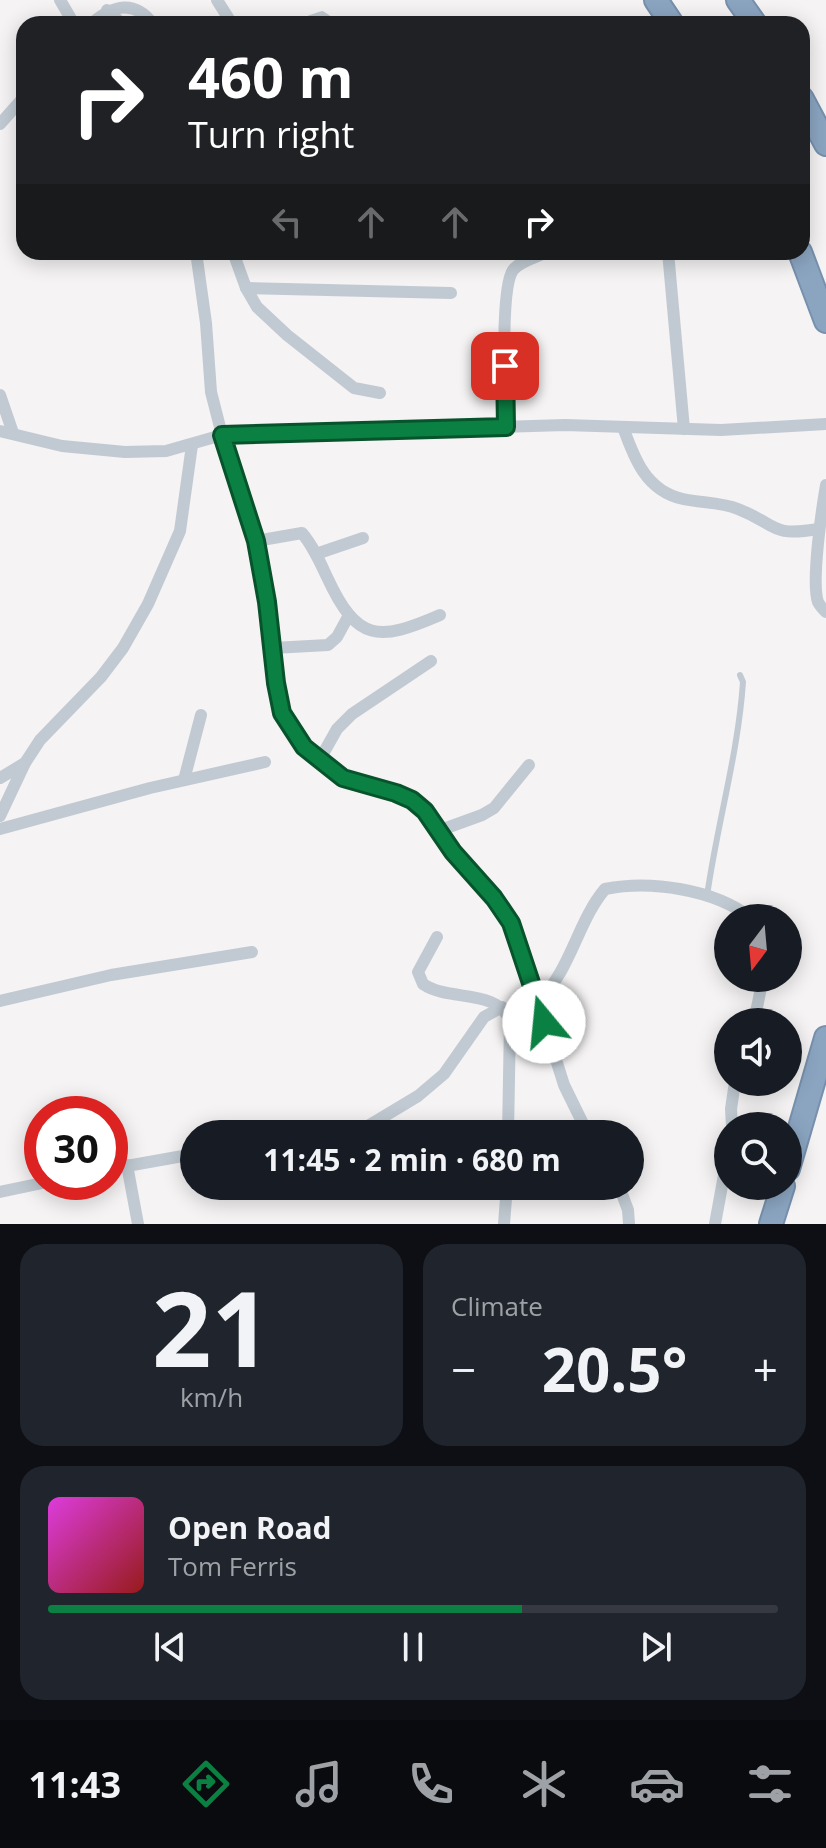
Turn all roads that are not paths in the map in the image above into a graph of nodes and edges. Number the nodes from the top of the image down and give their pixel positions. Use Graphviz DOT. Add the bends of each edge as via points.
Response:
graph roads {
  1 [pos="107,10"];
  2 [pos="100,16"];
  3 [pos="113,16"];
  4 [pos="149,16"];
  5 [pos="16,106"];
  6 [pos="810,114"];
  7 [pos="0,124"];
  8 [pos="826,144"];
  9 [pos="197,260"];
  10 [pos="236,260"];
  11 [pos="529,260"];
  12 [pos="669,260"];
  13 [pos="803,260"];
  14 [pos="246,288"];
  15 [pos="451,293"];
  16 [pos="826,321"];
  17 [pos="380,393"];
  18 [pos="0,395"];
  19 [pos="826,424"];
  20 [pos="506,427"];
  21 [pos="623,427"];
  22 [pos="684,429"];
  23 [pos="6,432"];
  24 [pos="222,435"];
  25 [pos="192,445"];
  26 [pos="826,485"];
  27 [pos="819,529"];
  28 [pos="363,538"];
  29 [pos="256,541"];
  30 [pos="316,554"];
  31 [pos="826,612"];
  32 [pos="349,615"];
  33 [pos="440,615"];
  34 [pos="273,648"];
  35 [pos="431,661"];
  36 [pos="740,675"];
  37 [pos="201,715"];
  38 [pos="319,761"];
  39 [pos="265,762"];
  40 [pos="25,763"];
  41 [pos="529,765"];
  42 [pos="0,778"];
  43 [pos="184,780"];
  44 [pos="0,816"];
  45 [pos="0,829"];
  46 [pos="438,831"];
  47 [pos="707,896"];
  48 [pos="731,904"];
  49 [pos="437,937"];
  50 [pos="252,952"];
  51 [pos="0,1001"];
  52 [pos="538,1001"];
  53 [pos="502,1007"];
  54 [pos="826,1038"];
  55 [pos="378,1120"];
  56 [pos="508,1120"];
  57 [pos="581,1120"];
  58 [pos="802,1121"];
  59 [pos="180,1156"];
  60 [pos="128,1165"];
  61 [pos="128,1170"];
  62 [pos="24,1187"];
  63 [pos="0,1192"];
  64 [pos="506,1200"];
  65 [pos="624,1200"];
  66 [pos="719,1200"];
  67 [pos="779,1200"];
  68 [pos="138,1224"];
  69 [pos="504,1224"];
  70 [pos="629,1224"];
  71 [pos="715,1224"];
  72 [pos="771,1224"];
  1 -- 2 [label="street"];
  1 -- 3 [label="street"];
  1 -- 4 [label="street" via="127,2"];
  5 -- 7 [label="street"];
  6 -- 8 [label="highway"];
  9 -- 24 [label="street" via="211,392"];
  10 -- 14 [label="street"];
  11 -- 20 [label="street" via="511,272 504,335"];
  12 -- 22 [label="street"];
  13 -- 16 [label="highway"];
  14 -- 15 [label="street"];
  14 -- 17 [label="street" via="257,307 287,335 354,388"];
  18 -- 23 [label="street"];
  19 -- 22 [label="street"];
  20 -- 21 [label="street"];
  20 -- 24 [label="street"];
  21 -- 22 [label="street"];
  21 -- 27 [label="street" via="636,464 666,493 736,508 784,533"];
  23 -- 25 [label="street" via="110,451 166,451"];
  24 -- 25 [label="street"];
  24 -- 29 [label="street"];
  25 -- 40 [label="street" via="180,531 148,604 123,648"];
  26 -- 27 [label="street"];
  27 -- 31 [label="street" via="818,602"];
  28 -- 30 [label="street"];
  29 -- 30 [label="street" via="302,533"];
  29 -- 34 [label="street"];
  30 -- 32 [label="street"];
  32 -- 33 [label="street" via="370,632 382,634"];
  32 -- 34 [label="street" via="328,645"];
  34 -- 38 [label="street" via="282,713"];
  35 -- 38 [label="street" via="352,714"];
  36 -- 47 [label="lane" via="737,738"];
  37 -- 43 [label="street"];
  38 -- 46 [label="street" via="343,778 412,800"];
  39 -- 43 [label="street"];
  40 -- 42 [label="street"];
  40 -- 44 [label="street"];
  41 -- 46 [label="street" via="494,808"];
  43 -- 45 [label="street"];
  46 -- 52 [label="street" via="511,923"];
  47 -- 48 [label="street"];
  47 -- 52 [label="street" via="642,884 605,889 566,962"];
  49 -- 53 [label="street" via="418,972 423,984"];
  50 -- 51 [label="street"];
  52 -- 57 [label="street" via="564,1085"];
  53 -- 55 [label="street" via="484,1017 444,1074"];
  53 -- 56 [label="street" via="511,1031"];
  54 -- 58 [label="highway"];
  59 -- 60 [label="street"];
  61 -- 68 [label="street"];
  62 -- 63 [label="street"];
  64 -- 69 [label="street"];
  65 -- 70 [label="street"];
  66 -- 71 [label="street"];
  67 -- 72 [label="highway"];
}
